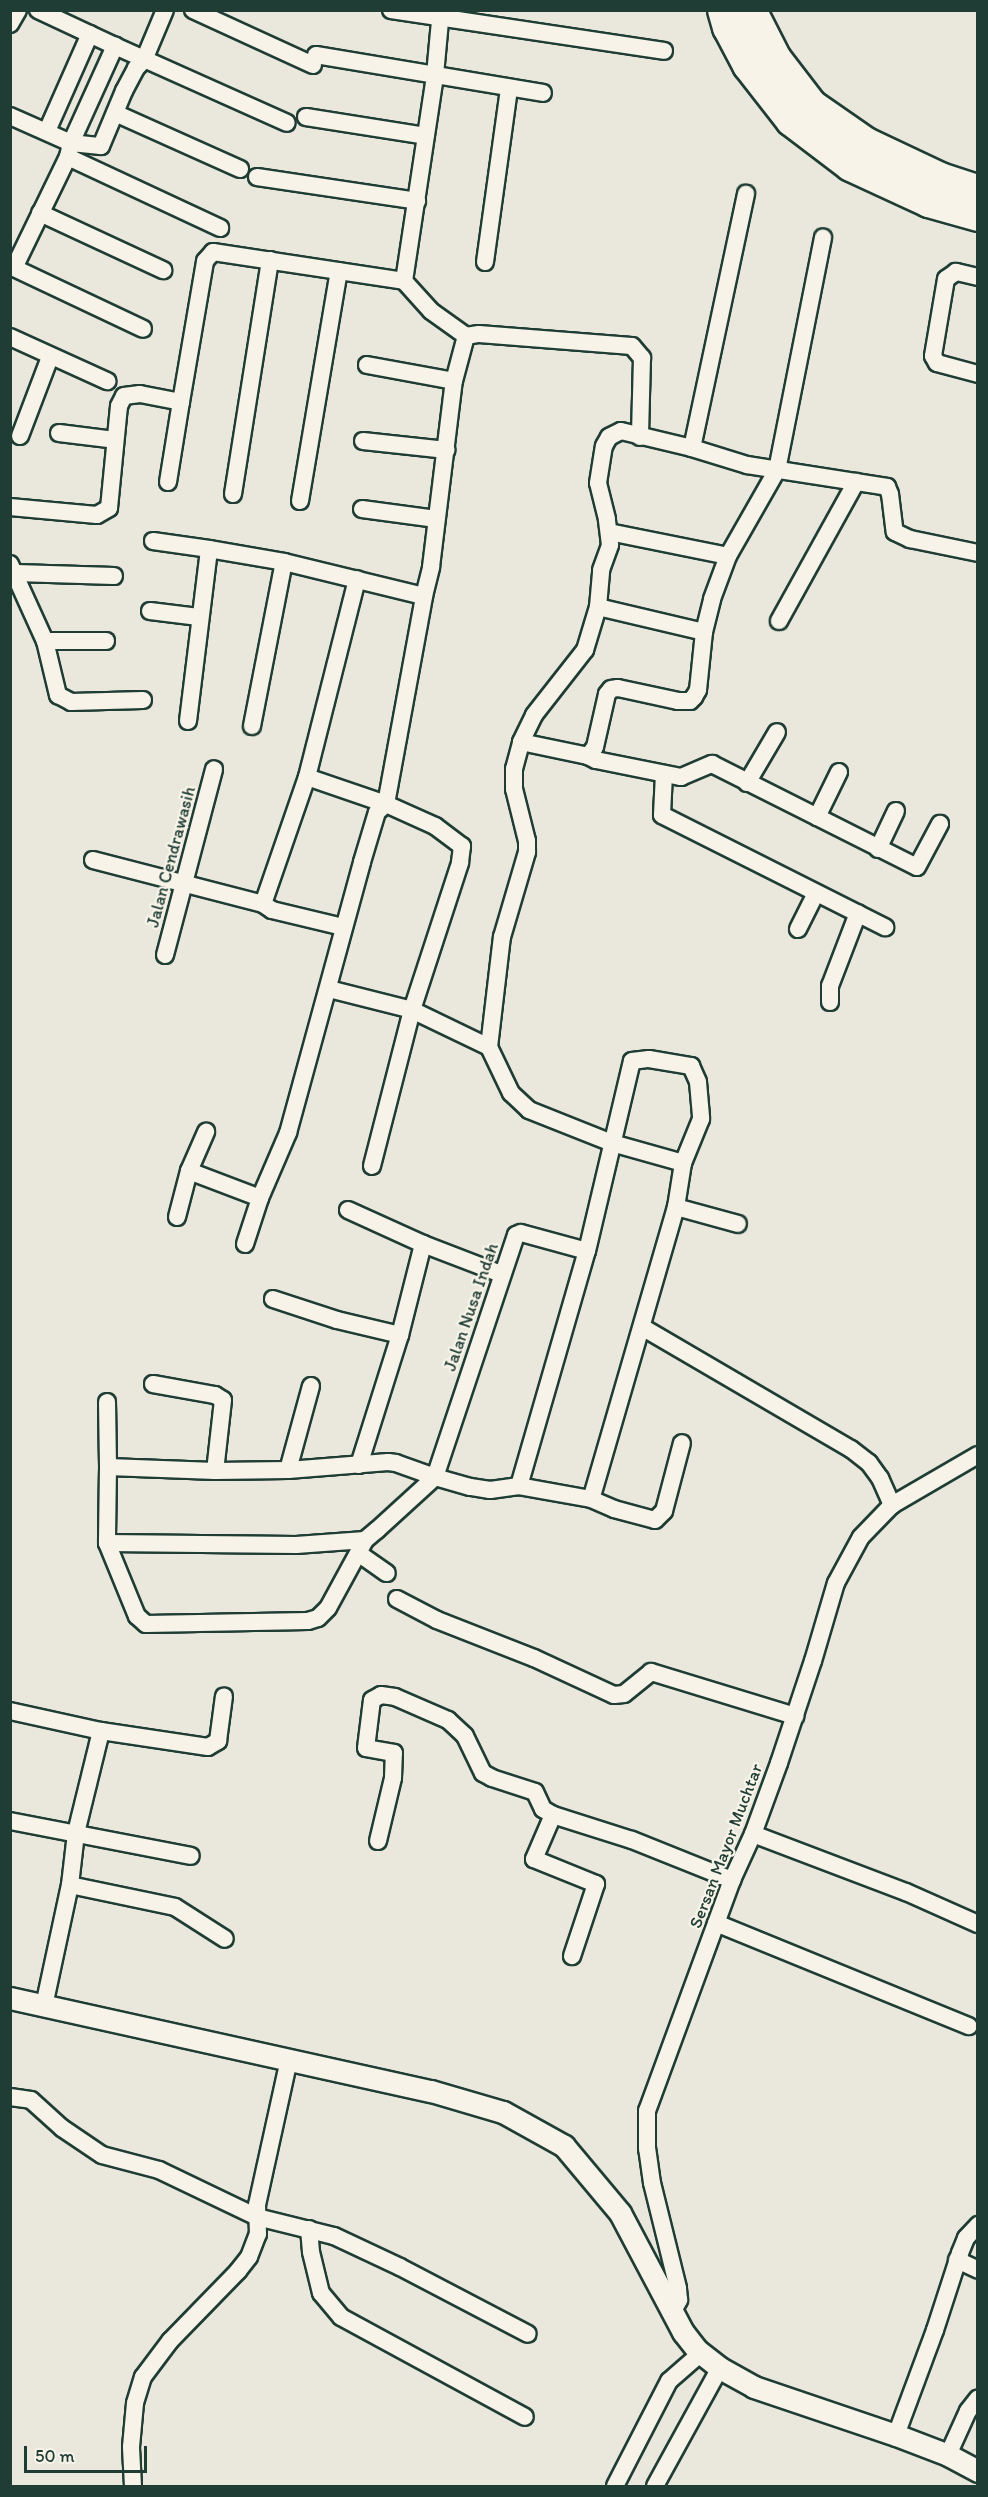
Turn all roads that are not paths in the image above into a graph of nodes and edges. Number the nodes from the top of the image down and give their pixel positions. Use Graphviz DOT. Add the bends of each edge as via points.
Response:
graph roads {
  1 [pos="18,10"];
  2 [pos="165,10"];
  3 [pos="192,10"];
  4 [pos="391,10"];
  5 [pos="724,10"];
  6 [pos="750,10"];
  7 [pos="38,11"];
  8 [pos="442,15"];
  9 [pos="10,24"];
  10 [pos="90,34"];
  11 [pos="115,46"];
  12 [pos="664,51"];
  13 [pos="144,60"];
  14 [pos="435,75"];
  15 [pos="510,88"];
  16 [pos="543,93"];
  17 [pos="115,113"];
  18 [pos="10,116"];
  19 [pos="306,117"];
  20 [pos="287,123"];
  21 [pos="46,131"];
  22 [pos="426,135"];
  23 [pos="70,150"];
  24 [pos="240,169"];
  25 [pos="257,177"];
  26 [pos="978,191"];
  27 [pos="746,194"];
  28 [pos="417,201"];
  29 [pos="40,213"];
  30 [pos="978,215"];
  31 [pos="220,228"];
  32 [pos="824,237"];
  33 [pos="270,260"];
  34 [pos="485,262"];
  35 [pos="12,268"];
  36 [pos="163,270"];
  37 [pos="339,271"];
  38 [pos="978,277"];
  39 [pos="404,281"];
  40 [pos="143,329"];
  41 [pos="466,336"];
  42 [pos="10,337"];
  43 [pos="50,357"];
  44 [pos="366,365"];
  45 [pos="978,374"];
  46 [pos="107,381"];
  47 [pos="454,381"];
  48 [pos="181,402"];
  49 [pos="59,433"];
  50 [pos="20,436"];
  51 [pos="640,437"];
  52 [pos="115,440"];
  53 [pos="363,441"];
  54 [pos="692,448"];
  55 [pos="447,450"];
  56 [pos="777,470"];
  57 [pos="168,482"];
  58 [pos="856,482"];
  59 [pos="233,494"];
  60 [pos="300,501"];
  61 [pos="10,507"];
  62 [pos="362,509"];
  63 [pos="436,519"];
  64 [pos="609,532"];
  65 [pos="153,541"];
  66 [pos="209,549"];
  67 [pos="978,553"];
  68 [pos="728,556"];
  69 [pos="284,562"];
  70 [pos="13,569"];
  71 [pos="114,576"];
  72 [pos="357,579"];
  73 [pos="424,596"];
  74 [pos="598,607"];
  75 [pos="150,611"];
  76 [pos="199,617"];
  77 [pos="779,621"];
  78 [pos="704,632"];
  79 [pos="106,640"];
  80 [pos="45,641"];
  81 [pos="143,700"];
  82 [pos="188,720"];
  83 [pos="252,726"];
  84 [pos="777,732"];
  85 [pos="521,742"];
  86 [pos="588,756"];
  87 [pos="214,769"];
  88 [pos="839,772"];
  89 [pos="664,774"];
  90 [pos="307,777"];
  91 [pos="747,783"];
  92 [pos="386,804"];
  93 [pos="896,811"];
  94 [pos="817,817"];
  95 [pos="940,824"];
  96 [pos="878,849"];
  97 [pos="93,860"];
  98 [pos="183,885"];
  99 [pos="816,893"];
  100 [pos="263,904"];
  101 [pos="858,913"];
  102 [pos="343,927"];
  103 [pos="885,927"];
  104 [pos="798,929"];
  105 [pos="165,955"];
  106 [pos="329,990"];
  107 [pos="830,1002"];
  108 [pos="412,1010"];
  109 [pos="489,1047"];
  110 [pos="206,1132"];
  111 [pos="612,1143"];
  112 [pos="683,1163"];
  113 [pos="372,1166"];
  114 [pos="189,1171"];
  115 [pos="261,1198"];
  116 [pos="676,1207"];
  117 [pos="348,1209"];
  118 [pos="177,1217"];
  119 [pos="738,1224"];
  120 [pos="245,1244"];
  121 [pos="423,1244"];
  122 [pos="587,1251"];
  123 [pos="501,1274"];
  124 [pos="273,1299"];
  125 [pos="642,1327"];
  126 [pos="400,1335"];
  127 [pos="153,1384"];
  128 [pos="310,1386"];
  129 [pos="107,1402"];
  130 [pos="682,1443"];
  131 [pos="977,1457"];
  132 [pos="359,1465"];
  133 [pos="108,1467"];
  134 [pos="288,1470"];
  135 [pos="215,1471"];
  136 [pos="435,1477"];
  137 [pos="519,1486"];
  138 [pos="591,1499"];
  139 [pos="892,1505"];
  140 [pos="107,1543"];
  141 [pos="361,1547"];
  142 [pos="381,1568"];
  143 [pos="397,1599"];
  144 [pos="224,1696"];
  145 [pos="10,1711"];
  146 [pos="795,1716"];
  147 [pos="101,1731"];
  148 [pos="553,1815"];
  149 [pos="10,1821"];
  150 [pos="76,1833"];
  151 [pos="753,1834"];
  152 [pos="378,1841"];
  153 [pos="191,1856"];
  154 [pos="732,1880"];
  155 [pos="70,1885"];
  156 [pos="716,1923"];
  157 [pos="978,1924"];
  158 [pos="225,1939"];
  159 [pos="572,1956"];
  160 [pos="10,1998"];
  161 [pos="44,2006"];
  162 [pos="969,2026"];
  163 [pos="289,2060"];
  164 [pos="10,2097"];
  165 [pos="257,2217"];
  166 [pos="978,2224"];
  167 [pos="309,2229"];
  168 [pos="957,2260"];
  169 [pos="978,2270"];
  170 [pos="673,2311"];
  171 [pos="528,2334"];
  172 [pos="701,2353"];
  173 [pos="720,2368"];
  174 [pos="978,2398"];
  175 [pos="525,2417"];
  176 [pos="896,2435"];
  177 [pos="948,2455"];
  178 [pos="978,2471"];
  179 [pos="133,2487"];
  180 [pos="615,2487"];
  181 [pos="655,2487"];
  1 -- 9 [label="street"];
  2 -- 13 [label="street"];
  3 -- 14 [label="street" via="315,60"];
  4 -- 8 [label="street"];
  5 -- 30 [label="highway" via="749,65 792,120 851,165 929,201"];
  6 -- 26 [label="highway" via="775,58 812,106 866,144 940,179"];
  7 -- 10 [label="street"];
  8 -- 12 [label="street"];
  8 -- 14 [label="street"];
  10 -- 11 [label="street"];
  10 -- 21 [label="street"];
  11 -- 13 [label="street"];
  11 -- 23 [label="street"];
  13 -- 17 [label="street" via="136,68"];
  13 -- 20 [label="street"];
  14 -- 15 [label="street"];
  14 -- 22 [label="street"];
  15 -- 16 [label="street"];
  15 -- 34 [label="street"];
  17 -- 23 [label="street" via="101,146"];
  17 -- 24 [label="street"];
  18 -- 21 [label="street"];
  19 -- 22 [label="street"];
  21 -- 23 [label="street"];
  22 -- 28 [label="street"];
  23 -- 29 [label="street"];
  23 -- 31 [label="street"];
  25 -- 28 [label="street"];
  27 -- 54 [label="street"];
  28 -- 39 [label="street"];
  29 -- 35 [label="street"];
  29 -- 36 [label="street"];
  32 -- 56 [label="street"];
  33 -- 37 [label="street"];
  33 -- 48 [label="street" via="222,252 208,255"];
  33 -- 59 [label="street"];
  35 -- 40 [label="street"];
  37 -- 39 [label="street"];
  37 -- 60 [label="street"];
  38 -- 45 [label="street" via="956,272 946,279 933,356 937,363"];
  39 -- 41 [label="street" via="431,311"];
  41 -- 47 [label="street"];
  41 -- 51 [label="street" via="479,333 632,346 642,358"];
  42 -- 43 [label="street"];
  43 -- 46 [label="street"];
  43 -- 50 [label="street"];
  44 -- 47 [label="street"];
  47 -- 55 [label="street"];
  48 -- 52 [label="street" via="140,394 124,396"];
  48 -- 57 [label="street"];
  49 -- 52 [label="street"];
  51 -- 54 [label="street"];
  51 -- 64 [label="street" via="621,431 609,437 604,446 598,483"];
  52 -- 61 [label="street" via="109,508 97,515"];
  53 -- 55 [label="street"];
  54 -- 56 [label="street"];
  55 -- 63 [label="street"];
  56 -- 58 [label="street"];
  56 -- 68 [label="street"];
  58 -- 67 [label="street" via="889,490 895,532"];
  58 -- 77 [label="street"];
  62 -- 63 [label="street"];
  63 -- 73 [label="street"];
  64 -- 68 [label="street"];
  64 -- 74 [label="street"];
  65 -- 66 [label="street"];
  66 -- 69 [label="street"];
  66 -- 76 [label="street"];
  68 -- 78 [label="street"];
  69 -- 72 [label="street"];
  69 -- 83 [label="street"];
  70 -- 71 [label="street"];
  70 -- 80 [label="street"];
  72 -- 73 [label="street"];
  72 -- 90 [label="street"];
  73 -- 92 [label="street"];
  74 -- 78 [label="street"];
  74 -- 85 [label="street" via="585,650 534,715"];
  75 -- 76 [label="street"];
  76 -- 82 [label="street"];
  78 -- 86 [label="street" via="694,697 678,701 611,689 595,747"];
  79 -- 80 [label="street"];
  80 -- 81 [label="street" via="58,695 71,702"];
  84 -- 91 [label="street"];
  85 -- 86 [label="street"];
  85 -- 109 [label="street" via="514,789 527,852 502,937"];
  86 -- 89 [label="street"];
  87 -- 98 [label="street, Jalan Cendrawasih"];
  88 -- 94 [label="street"];
  89 -- 91 [label="street" via="681,777 712,764"];
  89 -- 99 [label="street" via="662,815"];
  90 -- 92 [label="street"];
  90 -- 100 [label="street"];
  91 -- 94 [label="street"];
  92 -- 102 [label="street" via="377,812"];
  92 -- 108 [label="street" via="435,826 462,846 460,863"];
  93 -- 96 [label="street"];
  94 -- 96 [label="street"];
  95 -- 96 [label="street" via="918,867"];
  97 -- 98 [label="street"];
  98 -- 100 [label="street"];
  98 -- 105 [label="street, Jalan Cendrawasih"];
  99 -- 101 [label="street"];
  99 -- 104 [label="street"];
  100 -- 102 [label="street" via="272,910"];
  101 -- 103 [label="street"];
  101 -- 107 [label="street" via="830,987"];
  102 -- 106 [label="street"];
  106 -- 108 [label="street"];
  106 -- 115 [label="street" via="288,1133"];
  108 -- 109 [label="street"];
  108 -- 113 [label="street"];
  109 -- 111 [label="street" via="520,1104"];
  110 -- 114 [label="street"];
  111 -- 112 [label="street"];
  111 -- 112 [label="street" via="632,1061 682,1063 691,1066 695,1074 701,1119"];
  111 -- 122 [label="street"];
  112 -- 116 [label="street"];
  114 -- 115 [label="street"];
  114 -- 118 [label="street"];
  115 -- 120 [label="street"];
  116 -- 119 [label="street"];
  116 -- 125 [label="street"];
  117 -- 121 [label="street"];
  121 -- 123 [label="street"];
  121 -- 126 [label="street"];
  122 -- 123 [label="street, Jalan Nusa Indah" via="516,1234"];
  122 -- 137 [label="street"];
  123 -- 136 [label="street, Jalan Nusa Indah"];
  124 -- 126 [label="street"];
  125 -- 138 [label="street"];
  125 -- 139 [label="street" via="851,1449 880,1478"];
  126 -- 132 [label="street"];
  127 -- 135 [label="street" via="215,1395 223,1400"];
  128 -- 134 [label="street"];
  129 -- 133 [label="street"];
  130 -- 138 [label="street" via="664,1511 656,1520"];
  131 -- 139 [label="street, Sersan Mayor Muchtar"];
  132 -- 134 [label="street"];
  132 -- 136 [label="street" via="396,1463"];
  133 -- 135 [label="street"];
  133 -- 140 [label="street"];
  134 -- 135 [label="street"];
  136 -- 137 [label="street" via="490,1490"];
  136 -- 141 [label="street"];
  137 -- 138 [label="street"];
  139 -- 146 [label="street, Sersan Mayor Muchtar" via="861,1538 836,1583"];
  140 -- 141 [label="street"];
  140 -- 141 [label="street" via="136,1616 151,1625 318,1618 328,1608"];
  141 -- 142 [label="street"];
  143 -- 146 [label="street" via="437,1620 614,1695 624,1694 651,1672"];
  144 -- 147 [label="street" via="218,1741 208,1747"];
  145 -- 147 [label="street"];
  146 -- 151 [label="street, Sersan Mayor Muchtar"];
  147 -- 150 [label="street"];
  148 -- 152 [label="street" via="543,1809 535,1792 483,1773 465,1736 447,1720 381,1695 372,1700 366,1748 394,1753 393,1778"];
  148 -- 154 [label="street" via="632,1840"];
  148 -- 159 [label="street" via="534,1860 596,1884"];
  149 -- 150 [label="street"];
  150 -- 153 [label="street"];
  150 -- 155 [label="street"];
  151 -- 154 [label="street, Sersan Mayor Muchtar"];
  151 -- 157 [label="street"];
  154 -- 156 [label="street, Sersan Mayor Muchtar"];
  155 -- 158 [label="street" via="175,1906"];
  155 -- 161 [label="street"];
  156 -- 162 [label="street"];
  156 -- 170 [label="street, Sersan Mayor Muchtar" via="647,2111 652,2183 678,2288 679,2300"];
  160 -- 161 [label="street"];
  161 -- 163 [label="street"];
  163 -- 165 [label="street"];
  163 -- 170 [label="street" via="431,2091 503,2112 564,2146 620,2213"];
  164 -- 165 [label="street" via="31,2100 62,2128 102,2155 159,2170"];
  165 -- 167 [label="street"];
  165 -- 179 [label="street" via="258,2234 249,2257 170,2341 143,2377 135,2403 130,2447"];
  166 -- 168 [label="street" via="966,2238"];
  167 -- 171 [label="street" via="334,2236 400,2267"];
  167 -- 175 [label="street" via="310,2253 321,2293 341,2317"];
  168 -- 169 [label="street"];
  168 -- 176 [label="street"];
  170 -- 172 [label="street" via="683,2332"];
  172 -- 173 [label="street"];
  172 -- 180 [label="street" via="669,2381"];
  173 -- 176 [label="street" via="754,2387"];
  173 -- 181 [label="street"];
  174 -- 177 [label="street"];
  176 -- 177 [label="street"];
  177 -- 178 [label="street"];
}
